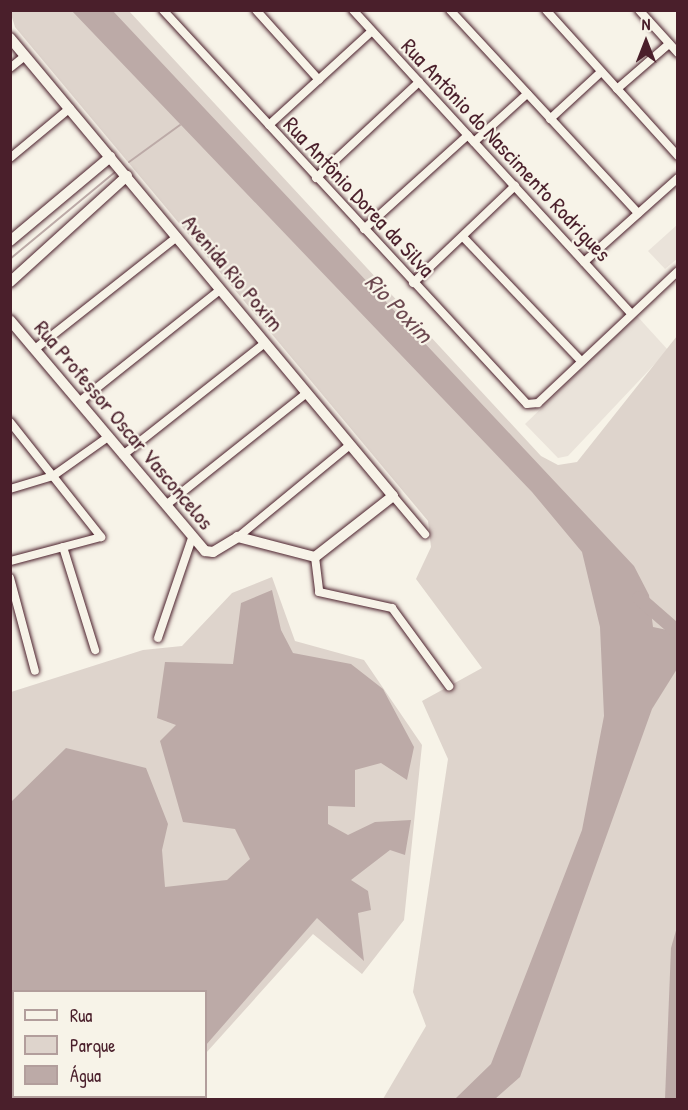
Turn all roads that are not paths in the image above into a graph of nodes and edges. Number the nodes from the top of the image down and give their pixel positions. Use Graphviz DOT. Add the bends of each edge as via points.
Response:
graph roads {
  1 [pos="163,10"];
  2 [pos="256,10"];
  3 [pos="354,10"];
  4 [pos="450,10"];
  5 [pos="546,10"];
  6 [pos="639,10"];
  7 [pos="372,31"];
  8 [pos="10,38"];
  9 [pos="669,44"];
  10 [pos="678,53"];
  11 [pos="25,56"];
  12 [pos="10,68"];
  13 [pos="601,72"];
  14 [pos="319,80"];
  15 [pos="419,82"];
  16 [pos="617,89"];
  17 [pos="526,94"];
  18 [pos="70,108"];
  19 [pos="550,119"];
  20 [pos="268,126"];
  21 [pos="468,135"];
  22 [pos="474,141"];
  23 [pos="678,156"];
  24 [pos="110,157"];
  25 [pos="10,158"];
  26 [pos="127,176"];
  27 [pos="316,178"];
  28 [pos="678,178"];
  29 [pos="515,186"];
  30 [pos="638,213"];
  31 [pos="364,229"];
  32 [pos="177,237"];
  33 [pos="463,237"];
  34 [pos="10,241"];
  35 [pos="585,262"];
  36 [pos="678,271"];
  37 [pos="10,282"];
  38 [pos="413,283"];
  39 [pos="221,289"];
  40 [pos="631,313"];
  41 [pos="10,320"];
  42 [pos="265,343"];
  43 [pos="35,349"];
  44 [pos="581,361"];
  45 [pos="307,393"];
  46 [pos="79,402"];
  47 [pos="10,422"];
  48 [pos="108,437"];
  49 [pos="350,445"];
  50 [pos="123,455"];
  51 [pos="53,476"];
  52 [pos="10,489"];
  53 [pos="393,496"];
  54 [pos="166,505"];
  55 [pos="425,534"];
  56 [pos="238,537"];
  57 [pos="192,538"];
  58 [pos="63,547"];
  59 [pos="315,557"];
  60 [pos="10,561"];
  61 [pos="10,578"];
  62 [pos="158,638"];
  63 [pos="95,650"];
  64 [pos="35,671"];
  65 [pos="449,686"];
  1 -- 20 [label="street, Rua Antônio Dorea da Silva"];
  2 -- 14 [label="street"];
  3 -- 7 [label="street, Rua Antônio do Nascimento Rodrigues"];
  4 -- 17 [label="street"];
  5 -- 13 [label="street"];
  6 -- 9 [label="street"];
  7 -- 14 [label="street"];
  7 -- 15 [label="street, Rua Antônio do Nascimento Rodrigues"];
  8 -- 11 [label="street, Avenida Rio Poxim"];
  9 -- 10 [label="street"];
  9 -- 16 [label="street"];
  11 -- 12 [label="street"];
  11 -- 18 [label="street, Avenida Rio Poxim"];
  13 -- 16 [label="street"];
  13 -- 19 [label="street"];
  14 -- 20 [label="street"];
  15 -- 21 [label="street, Rua Antônio do Nascimento Rodrigues"];
  15 -- 27 [label="street"];
  16 -- 23 [label="street"];
  17 -- 19 [label="street"];
  17 -- 22 [label="street"];
  18 -- 24 [label="street, Avenida Rio Poxim"];
  18 -- 25 [label="street"];
  19 -- 30 [label="street"];
  20 -- 27 [label="street, Rua Antônio Dorea da Silva"];
  21 -- 22 [label="street, Rua Antônio do Nascimento Rodrigues"];
  21 -- 31 [label="street"];
  22 -- 29 [label="street, Rua Antônio do Nascimento Rodrigues"];
  24 -- 26 [label="street, Avenida Rio Poxim"];
  24 -- 34 [label="street"];
  26 -- 32 [label="street, Avenida Rio Poxim"];
  26 -- 37 [label="street"];
  27 -- 31 [label="street, Rua Antônio Dorea da Silva"];
  28 -- 30 [label="street"];
  29 -- 33 [label="street"];
  29 -- 35 [label="street, Rua Antônio do Nascimento Rodrigues"];
  30 -- 35 [label="street"];
  31 -- 38 [label="street, Rua Antônio Dorea da Silva"];
  32 -- 39 [label="street, Avenida Rio Poxim"];
  32 -- 43 [label="street"];
  33 -- 38 [label="street"];
  33 -- 44 [label="street"];
  35 -- 40 [label="street, Rua Antônio do Nascimento Rodrigues"];
  36 -- 40 [label="street"];
  38 -- 44 [label="street, Rua Antônio Dorea da Silva" via="530,405"];
  39 -- 42 [label="street, Avenida Rio Poxim"];
  39 -- 46 [label="street"];
  40 -- 44 [label="street"];
  41 -- 43 [label="street, Rua Professor Oscar Vasconcelos"];
  42 -- 45 [label="street, Avenida Rio Poxim"];
  42 -- 50 [label="street"];
  43 -- 46 [label="street, Rua Professor Oscar Vasconcelos"];
  45 -- 49 [label="street, Avenida Rio Poxim"];
  45 -- 54 [label="street"];
  46 -- 48 [label="street, Rua Professor Oscar Vasconcelos"];
  47 -- 51 [label="street"];
  48 -- 50 [label="street, Rua Professor Oscar Vasconcelos"];
  48 -- 51 [label="street"];
  49 -- 53 [label="street, Avenida Rio Poxim"];
  49 -- 56 [label="street"];
  50 -- 54 [label="street, Rua Professor Oscar Vasconcelos"];
  51 -- 52 [label="street"];
  51 -- 58 [label="street" via="101,537"];
  53 -- 55 [label="street, Avenida Rio Poxim"];
  53 -- 59 [label="street"];
  54 -- 57 [label="street, Rua Professor Oscar Vasconcelos"];
  56 -- 57 [label="street, Rua Professor Oscar Vasconcelos" via="209,552"];
  56 -- 59 [label="street"];
  57 -- 62 [label="street"];
  58 -- 60 [label="street"];
  58 -- 63 [label="street"];
  59 -- 65 [label="street" via="319,592 392,608"];
  61 -- 64 [label="street"];
}
